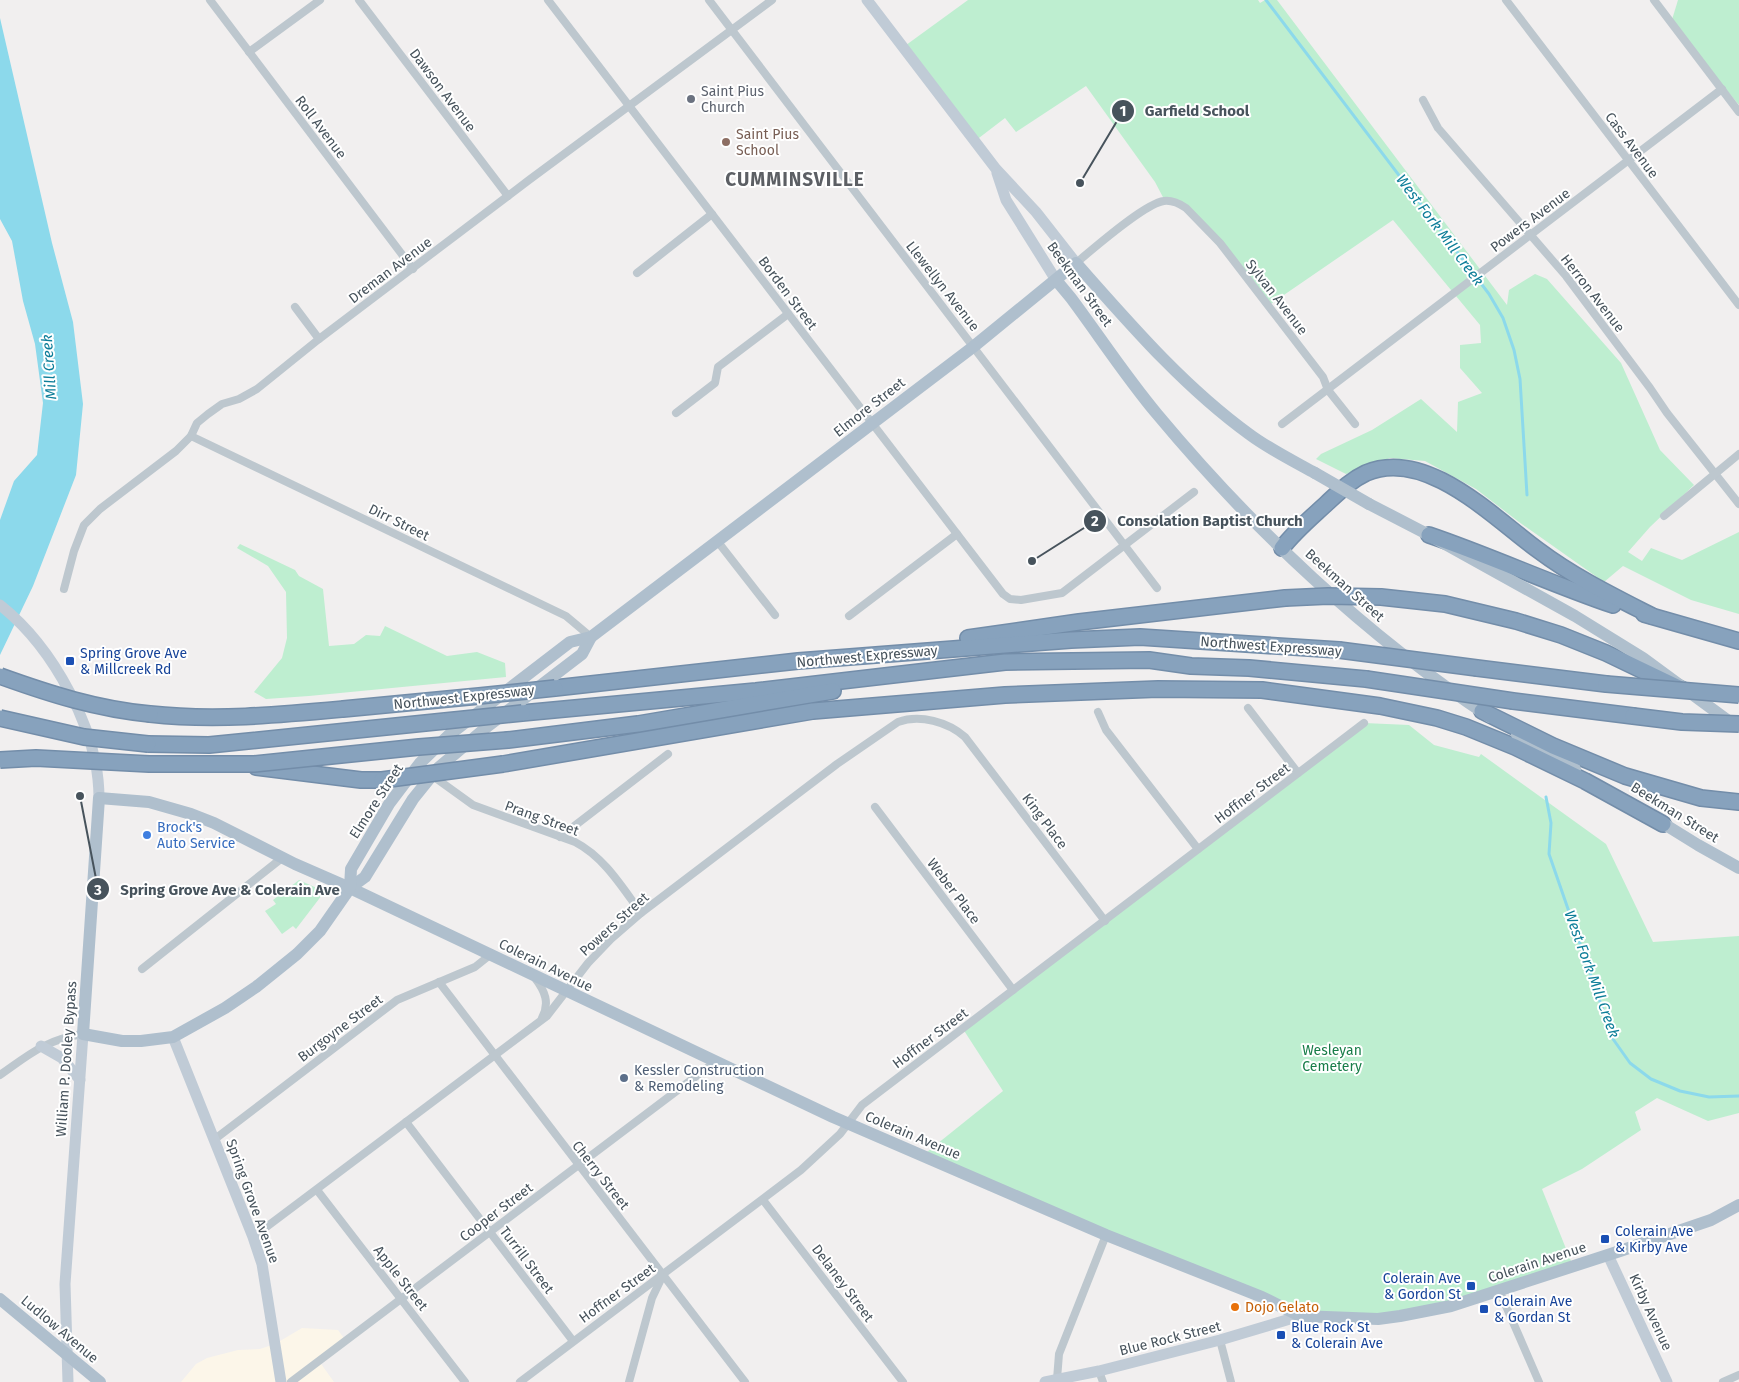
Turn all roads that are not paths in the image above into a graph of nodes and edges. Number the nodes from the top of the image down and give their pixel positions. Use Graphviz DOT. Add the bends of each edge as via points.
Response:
graph roads {
  1 [pos="210,0"];
  2 [pos="320,0"];
  3 [pos="359,0"];
  4 [pos="548,0"];
  5 [pos="708,0"];
  6 [pos="772,0"];
  7 [pos="867,0"];
  8 [pos="1506,0"];
  9 [pos="1654,0"];
  10 [pos="731,31"];
  11 [pos="249,52"];
  12 [pos="1722,89"];
  13 [pos="1423,100"];
  14 [pos="628,105"];
  15 [pos="1739,112"];
  16 [pos="1628,160"];
  17 [pos="996,169"];
  18 [pos="508,196"];
  19 [pos="1165,201"];
  20 [pos="712,214"];
  21 [pos="1530,235"];
  22 [pos="1076,263"];
  23 [pos="413,269"];
  24 [pos="637,273"];
  25 [pos="1056,280"];
  26 [pos="1739,306"];
  27 [pos="295,307"];
  28 [pos="788,314"];
  29 [pos="319,339"];
  30 [pos="973,347"];
  31 [pos="1328,390"];
  32 [pos="676,413"];
  33 [pos="872,424"];
  34 [pos="1282,424"];
  35 [pos="1355,424"];
  36 [pos="191,436"];
  37 [pos="1739,454"];
  38 [pos="1716,473"];
  39 [pos="1194,492"];
  40 [pos="1739,504"];
  41 [pos="1664,516"];
  42 [pos="957,534"];
  43 [pos="1429,536"];
  44 [pos="718,542"];
  45 [pos="1125,545"];
  46 [pos="1282,548"];
  47 [pos="1157,588"];
  48 [pos="64,590"];
  49 [pos="0,605"];
  50 [pos="775,615"];
  51 [pos="849,616"];
  52 [pos="1652,616"];
  53 [pos="591,637"];
  54 [pos="1739,641"];
  55 [pos="798,661"];
  56 [pos="900,674"];
  57 [pos="0,676"];
  58 [pos="1739,695"];
  59 [pos="1695,696"];
  60 [pos="1248,708"];
  61 [pos="1482,711"];
  62 [pos="1098,712"];
  63 [pos="0,718"];
  64 [pos="1364,723"];
  65 [pos="1739,724"];
  66 [pos="723,727"];
  67 [pos="1739,729"];
  68 [pos="546,735"];
  69 [pos="965,737"];
  70 [pos="148,744"];
  71 [pos="668,754"];
  72 [pos="0,760"];
  73 [pos="418,765"];
  74 [pos="1298,773"];
  75 [pos="432,776"];
  76 [pos="99,798"];
  77 [pos="1739,802"];
  78 [pos="876,808"];
  79 [pos="1663,824"];
  80 [pos="560,837"];
  81 [pos="1198,849"];
  82 [pos="282,858"];
  83 [pos="1739,868"];
  84 [pos="350,888"];
  85 [pos="642,913"];
  86 [pos="1105,921"];
  87 [pos="490,955"];
  88 [pos="142,969"];
  89 [pos="532,975"];
  90 [pos="439,982"];
  91 [pos="1013,990"];
  92 [pos="566,991"];
  93 [pos="538,1022"];
  94 [pos="83,1034"];
  95 [pos="173,1037"];
  96 [pos="41,1046"];
  97 [pos="494,1056"];
  98 [pos="715,1062"];
  99 [pos="0,1075"];
  100 [pos="80,1080"];
  101 [pos="406,1122"];
  102 [pos="848,1124"];
  103 [pos="215,1139"];
  104 [pos="578,1166"];
  105 [pos="317,1190"];
  106 [pos="763,1200"];
  107 [pos="1739,1206"];
  108 [pos="490,1232"];
  109 [pos="1106,1235"];
  110 [pos="253,1237"];
  111 [pos="1608,1255"];
  112 [pos="663,1276"];
  113 [pos="1499,1290"];
  114 [pos="0,1299"];
  115 [pos="401,1299"];
  116 [pos="1300,1316"];
  117 [pos="1220,1340"];
  118 [pos="573,1341"];
  119 [pos="1739,1375"];
  120 [pos="1101,1377"];
  121 [pos="1051,1381"];
  122 [pos="68,1382"];
  123 [pos="100,1382"];
  124 [pos="281,1382"];
  125 [pos="291,1382"];
  126 [pos="465,1382"];
  127 [pos="520,1382"];
  128 [pos="629,1382"];
  129 [pos="745,1382"];
  130 [pos="903,1382"];
  131 [pos="1230,1382"];
  132 [pos="1539,1382"];
  133 [pos="1667,1382"];
  134 [pos="1723,1382"];
  1 -- 11 [label="street, Roll Avenue"];
  2 -- 11 [label="street"];
  3 -- 18 [label="street, Dawson Avenue"];
  4 -- 14 [label="street, Borden Street"];
  5 -- 10 [label="street, Llewellyn Avenue"];
  6 -- 10 [label="street, Dreman Avenue"];
  7 -- 17 [label="main road, Beekman Street"];
  8 -- 16 [label="street, Cass Avenue"];
  9 -- 12 [label="street"];
  10 -- 14 [label="street, Dreman Avenue"];
  10 -- 30 [label="street, Llewellyn Avenue"];
  11 -- 23 [label="street, Roll Avenue"];
  12 -- 15 [label="street"];
  12 -- 16 [label="street, Powers Avenue"];
  13 -- 21 [label="street, Herron Avenue" via="1438,128"];
  14 -- 18 [label="street, Dreman Avenue"];
  14 -- 20 [label="street, Borden Street"];
  16 -- 21 [label="street, Powers Avenue"];
  16 -- 26 [label="street, Cass Avenue"];
  17 -- 22 [label="main road, Beekman Street" via="1036,212"];
  17 -- 25 [label="main road, Beekman Street" via="1006,200"];
  18 -- 23 [label="street, Dreman Avenue"];
  19 -- 22 [label="street, Elmore Street" via="1146,208"];
  19 -- 31 [label="street, Sylvan Avenue" via="1186,208 1220,244 1323,377"];
  20 -- 24 [label="street"];
  20 -- 28 [label="street, Borden Street"];
  21 -- 31 [label="street, Powers Avenue"];
  21 -- 38 [label="street, Herron Avenue" via="1566,276 1667,413"];
  22 -- 25 [label="main road, Elmore Street"];
  22 -- 43 [label="main road, Beekman Street, bridge" via="1151,348 1214,407 1250,435"];
  23 -- 29 [label="street, Dreman Avenue"];
  25 -- 30 [label="main road, Elmore Street"];
  25 -- 46 [label="main road, Beekman Street" via="1157,414 1211,476"];
  27 -- 29 [label="street"];
  28 -- 32 [label="street" via="718,367 716,383"];
  28 -- 33 [label="street, Borden Street"];
  29 -- 36 [label="street, Dreman Avenue" via="257,389 222,404 208,414"];
  30 -- 33 [label="main road, Elmore Street"];
  30 -- 45 [label="street, Llewellyn Avenue"];
  31 -- 34 [label="street, Powers Avenue"];
  31 -- 35 [label="street, Sylvan Avenue"];
  33 -- 42 [label="street, Borden Street"];
  33 -- 44 [label="main road, Elmore Street"];
  36 -- 48 [label="street, Dreman Avenue" via="84,525"];
  36 -- 53 [label="street, Dirr Street" via="566,616"];
  37 -- 38 [label="street"];
  38 -- 40 [label="street, Herron Avenue"];
  38 -- 41 [label="street"];
  39 -- 45 [label="street"];
  42 -- 45 [label="street, Borden Street" via="1003,594 1010,599 1021,600 1062,593"];
  42 -- 51 [label="street"];
  43 -- 52 [label="highway" via="1572,591"];
  43 -- 59 [label="main road, Beekman Street" via="1598,630"];
  44 -- 50 [label="street"];
  44 -- 53 [label="main road, Elmore Street"];
  45 -- 47 [label="street, Llewellyn Avenue"];
  46 -- 52 [label="highway" via="1356,478 1381,469 1420,472 1468,497 1565,570"];
  46 -- 61 [label="main road, Beekman Street" via="1382,640"];
  49 -- 76 [label="main road, William P. Dooley Bypass" via="45,653 72,697 89,739 99,783"];
  52 -- 54 [label="highway"];
  53 -- 73 [label="main road, Elmore Street" via="570,642 449,735"];
  53 -- 75 [label="main road, Elmore Street" via="582,654 465,744"];
  55 -- 57 [label="highway, Northwest Expressway, bridge" via="479,696 227,718 180,717 91,705"];
  55 -- 58 [label="highway, Northwest Expressway, bridge" via="1140,637 1339,650 1606,684"];
  55 -- 59 [label="highway, bridge" via="1079,622 1284,598 1381,597 1445,604 1561,635"];
  56 -- 65 [label="highway, Northwest Expressway, bridge" via="1005,662 1149,660 1366,679 1682,722"];
  56 -- 68 [label="highway" via="831,692 638,724"];
  56 -- 70 [label="highway, Northwest Expressway, bridge" via="209,745"];
  59 -- 67 [label="main road, Beekman Street"];
  60 -- 74 [label="street"];
  61 -- 77 [label="highway" via="1625,776 1701,798"];
  61 -- 79 [label="main road, Beekman Street" via="1533,745 1642,807"];
  62 -- 81 [label="street" via="1106,730"];
  63 -- 70 [label="highway, Northwest Expressway, bridge" via="84,736"];
  64 -- 74 [label="street, Hoffner Street"];
  66 -- 68 [label="highway"];
  66 -- 70 [label="highway, bridge" via="503,764 382,780 179,758"];
  66 -- 79 [label="highway" via="813,712 1005,695 1158,689 1249,690 1380,706 1466,727 1576,777"];
  68 -- 72 [label="highway, bridge" via="254,764 149,764 36,758"];
  69 -- 85 [label="street, Powers Street" via="957,729 928,720 908,718 898,722"];
  69 -- 86 [label="street, King Place"];
  71 -- 80 [label="street"];
  73 -- 75 [label="street, Prang Street"];
  73 -- 84 [label="main road, Elmore Street" via="389,804 351,869"];
  74 -- 81 [label="street, Hoffner Street"];
  75 -- 80 [label="street, Prang Street" via="473,805"];
  75 -- 84 [label="main road, Elmore Street" via="413,799 365,877"];
  76 -- 82 [label="main road, Colerain Avenue" via="149,802 192,814"];
  76 -- 94 [label="main road, William P. Dooley Bypass"];
  78 -- 91 [label="street, Weber Place"];
  79 -- 83 [label="main road, Beekman Street"];
  80 -- 85 [label="street, Prang Street" via="597,856"];
  81 -- 86 [label="street, Hoffner Street"];
  82 -- 84 [label="main road, Colerain Avenue"];
  82 -- 88 [label="street"];
  84 -- 87 [label="main road, Colerain Avenue"];
  84 -- 95 [label="main road, Elmore Street" via="320,932 297,954 225,1008"];
  85 -- 92 [label="street, Powers Street" via="600,951"];
  86 -- 91 [label="street, Hoffner Street"];
  87 -- 89 [label="main road, Colerain Avenue"];
  87 -- 90 [label="street, Burgoyne Street" via="475,967"];
  89 -- 92 [label="main road, Colerain Avenue"];
  89 -- 93 [label="street" via="544,991 546,1002"];
  90 -- 97 [label="street, Cherry Street"];
  90 -- 103 [label="street, Burgoyne Street" via="393,1003"];
  91 -- 102 [label="street, Hoffner Street" via="862,1105"];
  92 -- 93 [label="street, Powers Street"];
  92 -- 98 [label="main road, Colerain Avenue"];
  93 -- 97 [label="street, Powers Street"];
  94 -- 95 [label="main road, Elmore Street" via="122,1041"];
  94 -- 96 [label="street"];
  94 -- 100 [label="main road, William P. Dooley Bypass"];
  95 -- 103 [label="main road, Spring Grove Avenue"];
  96 -- 99 [label="street"];
  96 -- 100 [label="main road" via="62,1058"];
  97 -- 101 [label="street, Powers Street"];
  97 -- 104 [label="street, Cherry Street"];
  98 -- 102 [label="main road, Colerain Avenue"];
  98 -- 104 [label="street, Cooper Street"];
  100 -- 122 [label="main road, William P. Dooley Bypass" via="65,1284"];
  101 -- 105 [label="street, Powers Street"];
  101 -- 108 [label="street, Turrill Street"];
  102 -- 106 [label="street, Hoffner Street" via="820,1153"];
  102 -- 109 [label="main road, Colerain Avenue"];
  103 -- 110 [label="main road, Spring Grove Avenue"];
  104 -- 108 [label="street, Cooper Street"];
  104 -- 112 [label="street, Cherry Street"];
  105 -- 110 [label="street, Powers Street"];
  105 -- 115 [label="street, Apple Street"];
  106 -- 112 [label="street, Hoffner Street"];
  106 -- 130 [label="street, Delaney Street"];
  107 -- 111 [label="main road, Colerain Avenue" via="1710,1220"];
  108 -- 115 [label="street, Cooper Street"];
  108 -- 118 [label="street, Turrill Street"];
  109 -- 116 [label="main road, Colerain Avenue" via="1262,1297"];
  109 -- 121 [label="street"];
  110 -- 124 [label="main road, Spring Grove Avenue" via="262,1264"];
  111 -- 113 [label="main road, Colerain Avenue"];
  111 -- 133 [label="main road, Kirby Avenue"];
  112 -- 118 [label="street, Hoffner Street"];
  112 -- 128 [label="street" via="652,1298"];
  112 -- 129 [label="street, Cherry Street"];
  113 -- 116 [label="main road, Colerain Avenue" via="1451,1306 1378,1319"];
  113 -- 132 [label="street"];
  114 -- 123 [label="main road, Ludlow Avenue, bridge"];
  115 -- 125 [label="street, Cooper Street"];
  115 -- 126 [label="street, Apple Street"];
  116 -- 117 [label="main road, Blue Rock Street"];
  117 -- 120 [label="main road, Blue Rock Street"];
  117 -- 131 [label="street"];
  118 -- 127 [label="street, Hoffner Street"];
  119 -- 134 [label="street"];
  120 -- 121 [label="main road, Blue Rock Street"];
}
